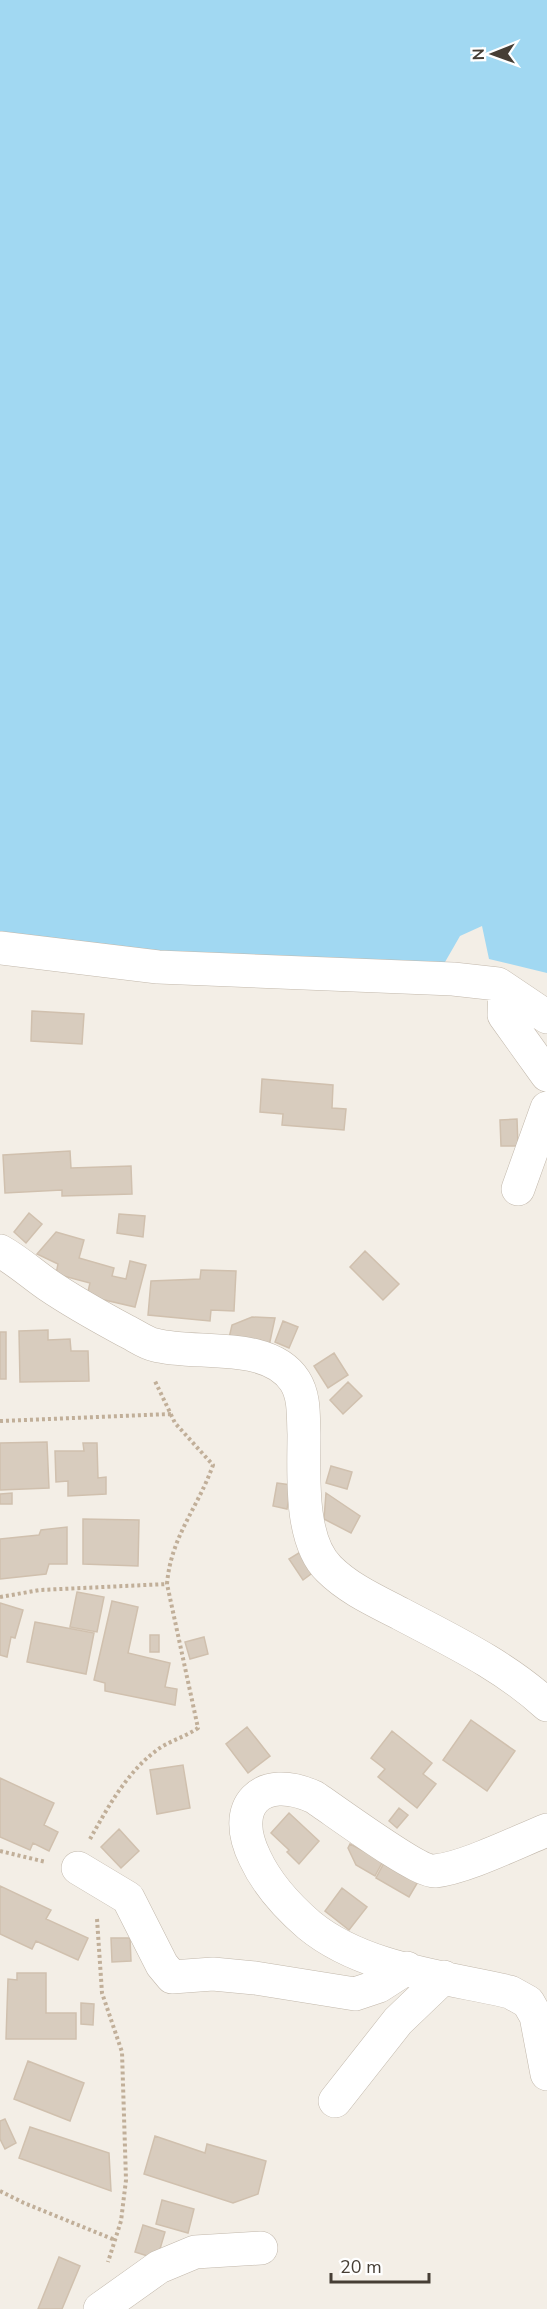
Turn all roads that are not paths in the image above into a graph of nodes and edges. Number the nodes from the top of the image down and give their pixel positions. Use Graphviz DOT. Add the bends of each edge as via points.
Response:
graph roads {
  1 [pos="0,948"];
  2 [pos="505,988"];
  3 [pos="547,1017"];
  4 [pos="547,1075"];
  5 [pos="547,1108"];
  6 [pos="518,1189"];
  7 [pos="0,1251"];
  8 [pos="547,1705"];
  9 [pos="547,1830"];
  10 [pos="78,1868"];
  11 [pos="407,1968"];
  12 [pos="444,1977"];
  13 [pos="547,2074"];
  14 [pos="335,2101"];
  15 [pos="261,2248"];
  16 [pos="100,2309"];
  1 -- 2 [label="street" via="158,967 453,980"];
  2 -- 3 [label="street"];
  2 -- 4 [label="street" via="504,1015"];
  5 -- 6 [label="street"];
  7 -- 8 [label="street" via="103,1319 154,1345 254,1355 288,1372 303,1401 307,1504 316,1554 350,1587 462,1646 525,1684"];
  9 -- 11 [label="street" via="459,1865 433,1871 413,1863 298,1790 265,1790 257,1796 247,1813 247,1829 254,1856 274,1890 311,1926 339,1944 369,1959"];
  10 -- 11 [label="street" via="128,1898 172,1977 213,1974 355,1994 379,1986"];
  11 -- 12 [label="street"];
  12 -- 13 [label="street" via="510,1992 528,2002 536,2016"];
  12 -- 14 [label="street" via="398,2020"];
  15 -- 16 [label="street" via="195,2252 159,2267"];
}
